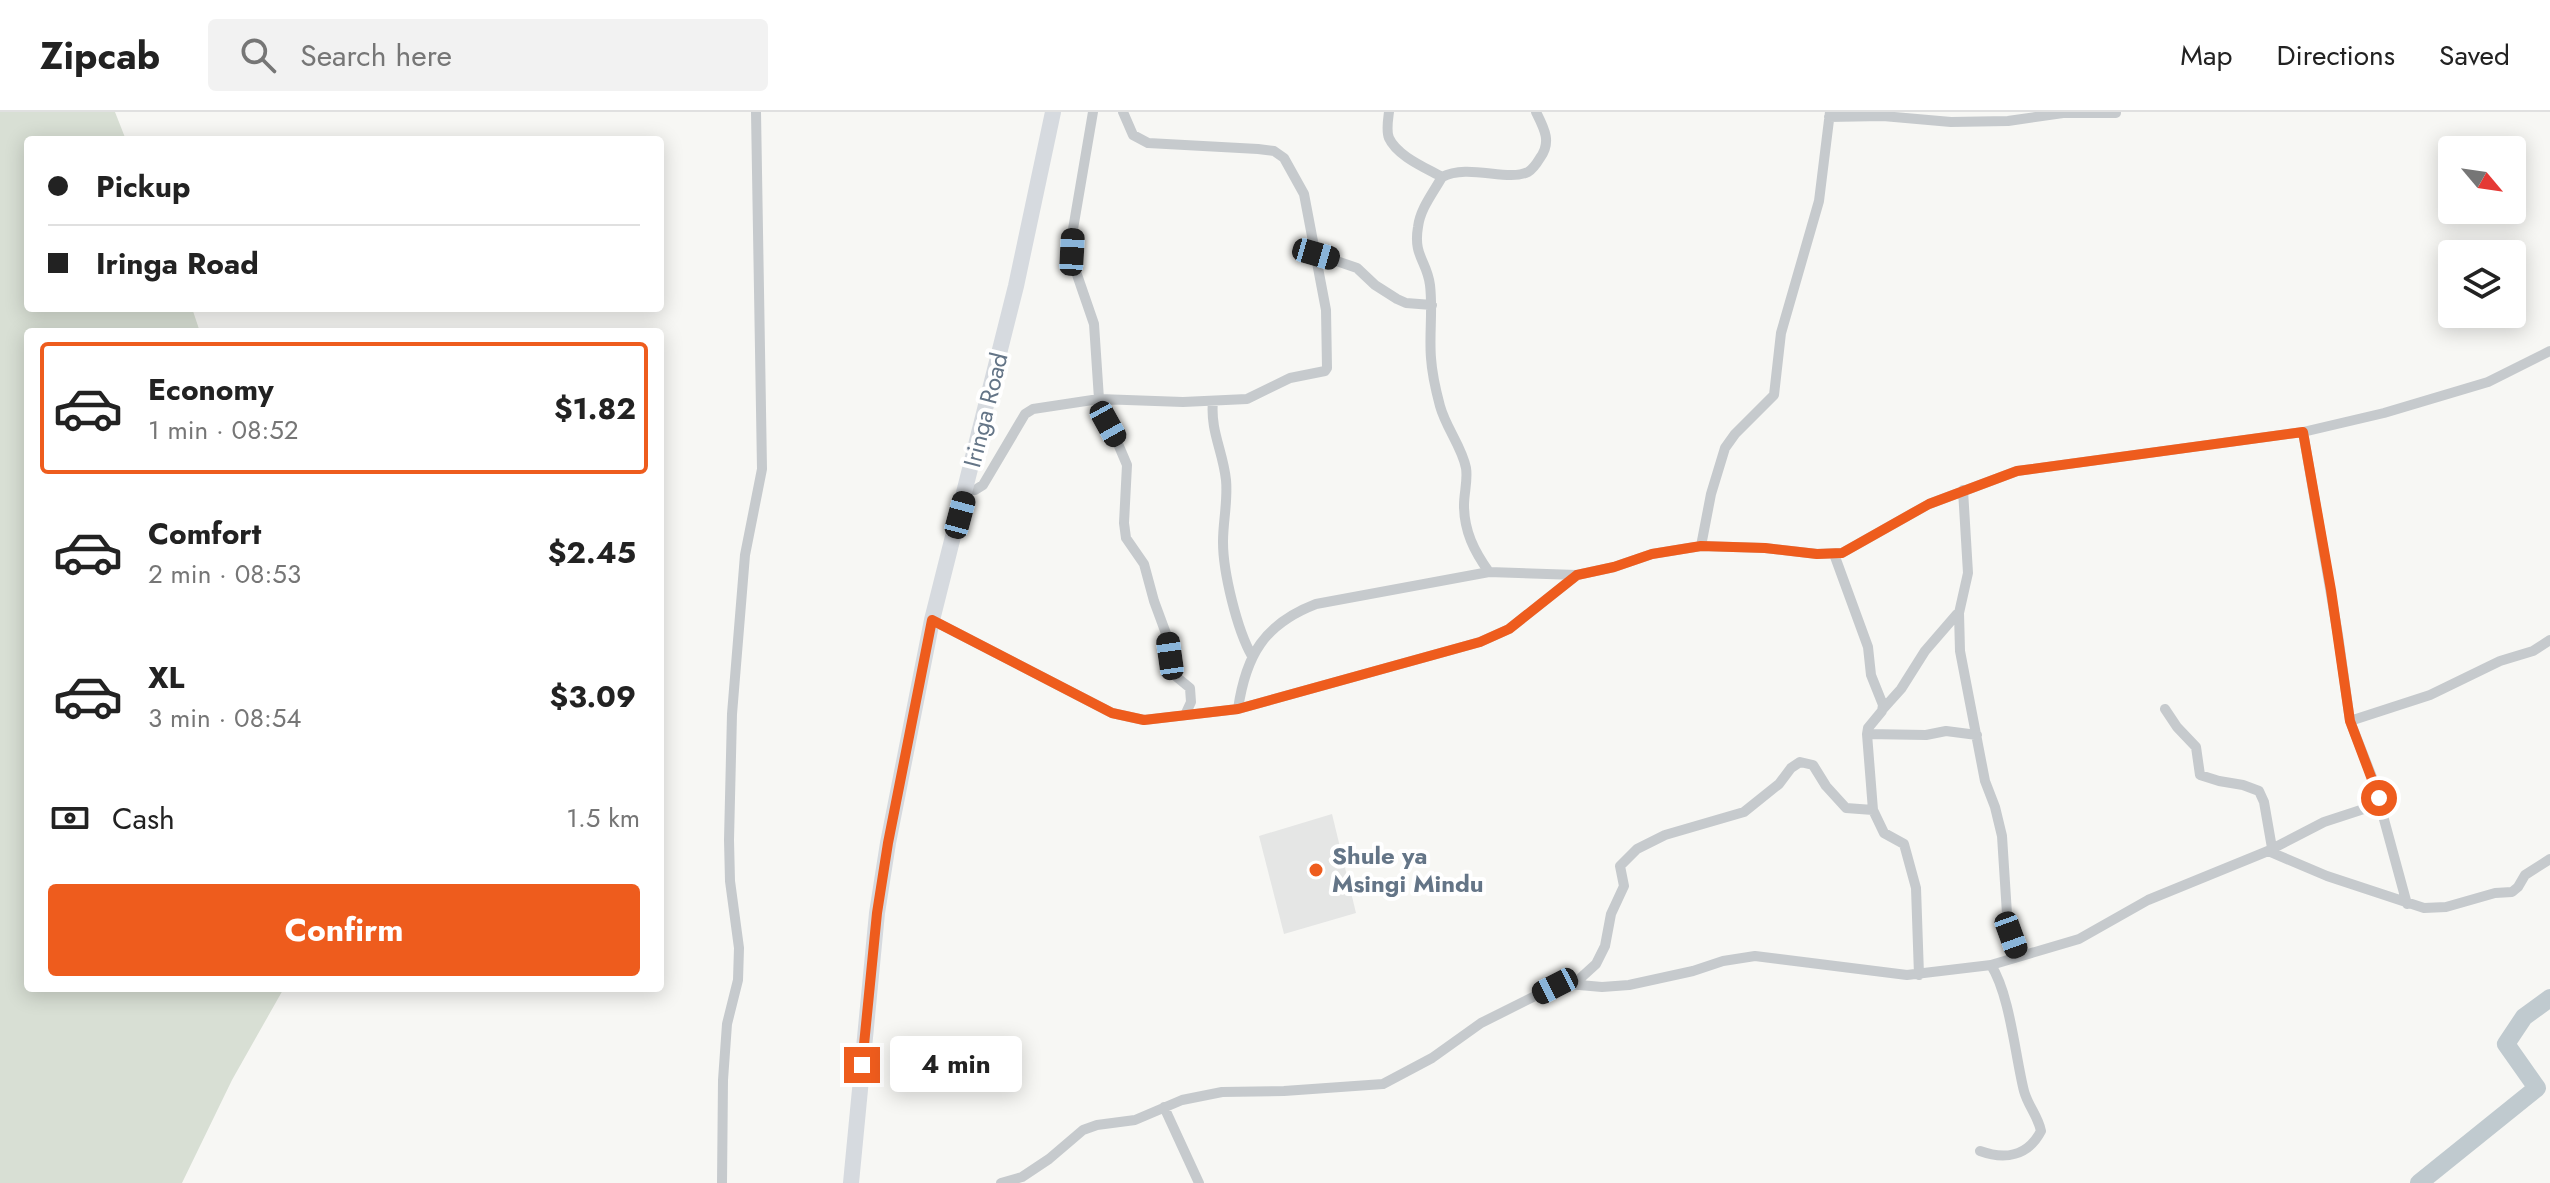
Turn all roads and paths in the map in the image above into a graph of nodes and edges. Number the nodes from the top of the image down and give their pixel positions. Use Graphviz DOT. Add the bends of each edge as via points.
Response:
graph roads {
  1 [pos="756,112"];
  2 [pos="1053,112"];
  3 [pos="1093,112"];
  4 [pos="1123,112"];
  5 [pos="1389,112"];
  6 [pos="1536,112"];
  7 [pos="2116,113"];
  8 [pos="1830,115"];
  9 [pos="1442,177"];
  10 [pos="1316,254"];
  11 [pos="1432,305"];
  12 [pos="2550,351"];
  13 [pos="1099,399"];
  14 [pos="1213,401"];
  15 [pos="2303,432"];
  16 [pos="967,490"];
  17 [pos="1963,490"];
  18 [pos="1701,546"];
  19 [pos="1834,554"];
  20 [pos="1489,572"];
  21 [pos="1577,575"];
  22 [pos="1959,613"];
  23 [pos="932,620"];
  24 [pos="2550,640"];
  25 [pos="1252,656"];
  26 [pos="1238,709"];
  27 [pos="1883,709"];
  28 [pos="2165,709"];
  29 [pos="1185,715"];
  30 [pos="2350,721"];
  31 [pos="1867,734"];
  32 [pos="1977,735"];
  33 [pos="2379,801"];
  34 [pos="1873,810"];
  35 [pos="2270,849"];
  36 [pos="2550,859"];
  37 [pos="2407,904"];
  38 [pos="2019,956"];
  39 [pos="1991,965"];
  40 [pos="1919,975"];
  41 [pos="1574,984"];
  42 [pos="1164,1107"];
  43 [pos="1980,1151"];
  44 [pos="722,1183"];
  45 [pos="851,1183"];
  46 [pos="1001,1183"];
  47 [pos="1199,1183"];
  1 -- 44 [label="street" via="762,469 745,555 732,714 729,840 738,980 727,1024"];
  2 -- 16 [label="highway, Iringa Road"];
  3 -- 13 [label="street" via="1072,252 1094,324"];
  4 -- 10 [label="street" via="1133,135 1148,143 1258,149 1284,158 1304,194"];
  5 -- 9 [label="street" via="1389,139 1400,152"];
  6 -- 9 [label="street" via="1546,147 1527,172"];
  7 -- 8 [label="street" via="1951,122"];
  8 -- 18 [label="street" via="1819,201 1785,319 1774,395 1725,448"];
  9 -- 11 [label="street" via="1418,222 1419,258"];
  10 -- 11 [label="street" via="1357,268 1390,296"];
  10 -- 14 [label="street" via="1326,310 1325,371 1290,378 1247,399"];
  11 -- 20 [label="street" via="1436,386 1467,472 1466,528"];
  12 -- 15 [label="street" via="2488,382"];
  13 -- 14 [label="street"];
  13 -- 16 [label="street" via="1028,411 983,485"];
  13 -- 29 [label="street" via="1127,465 1126,538 1144,564 1168,639 1173,674 1190,688"];
  14 -- 25 [label="street" via="1211,419 1226,476 1224,566"];
  15 -- 17 [label="street" via="2017,471"];
  15 -- 30 [label="street"];
  16 -- 23 [label="highway, Iringa Road"];
  17 -- 19 [label="street"];
  17 -- 22 [label="street" via="1968,573"];
  18 -- 19 [label="street"];
  18 -- 21 [label="street"];
  19 -- 27 [label="street" via="1868,647"];
  20 -- 21 [label="street"];
  20 -- 25 [label="street" via="1316,604 1280,622"];
  21 -- 26 [label="street" via="1495,636"];
  22 -- 27 [label="street"];
  22 -- 32 [label="street" via="1960,651"];
  23 -- 29 [label="street" via="1112,713 1144,720"];
  23 -- 45 [label="highway, Iringa Road" via="877,913"];
  24 -- 30 [label="street" via="2430,695"];
  25 -- 26 [label="street"];
  26 -- 29 [label="street"];
  27 -- 31 [label="street"];
  28 -- 35 [label="street" via="2196,747 2200,775 2261,795"];
  30 -- 33 [label="street"];
  31 -- 32 [label="street"];
  31 -- 34 [label="street"];
  32 -- 38 [label="street" via="2002,836 2007,914"];
  33 -- 35 [label="street"];
  33 -- 37 [label="street"];
  34 -- 40 [label="street" via="1884,833 1906,848 1916,888"];
  34 -- 41 [label="street" via="1843,806 1813,765 1800,762 1743,813 1665,835 1637,849 1620,866 1624,884 1605,946"];
  35 -- 37 [label="street"];
  35 -- 38 [label="street" via="2148,900 2079,939"];
  36 -- 37 [label="street" via="2525,875 2512,892 2446,907"];
  38 -- 39 [label="street"];
  39 -- 40 [label="street"];
  39 -- 43 [label="street" via="2026,1096 2041,1131 2020,1153 1994,1156"];
  40 -- 41 [label="street" via="1765,956 1629,985"];
  41 -- 42 [label="street" via="1555,986 1481,1023 1383,1084 1222,1092"];
  42 -- 46 [label="street" via="1135,1120 1083,1130 1022,1177"];
  42 -- 47 [label="street"];
}
